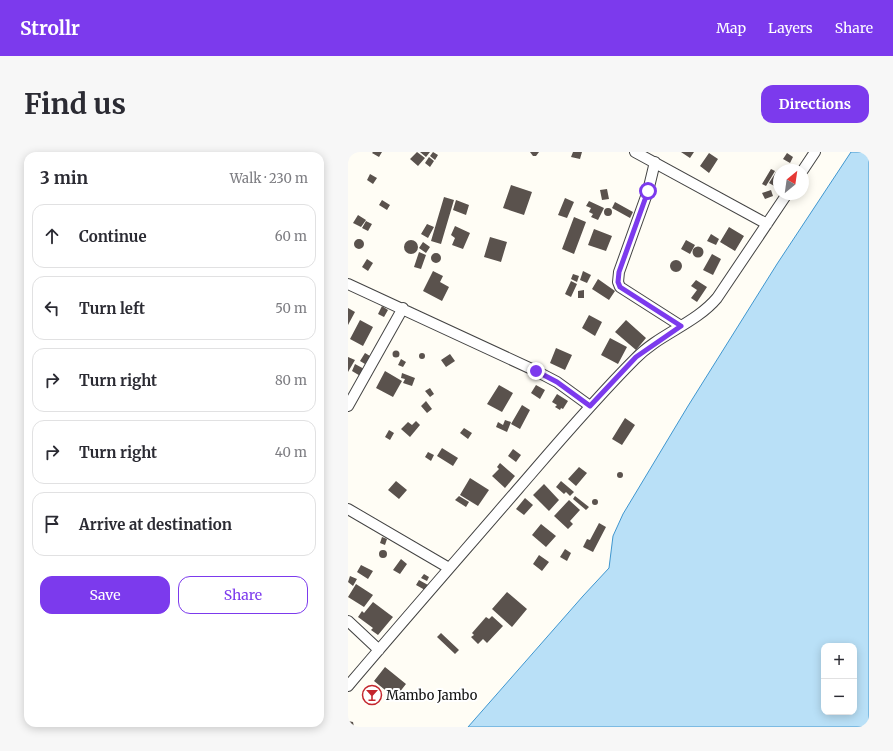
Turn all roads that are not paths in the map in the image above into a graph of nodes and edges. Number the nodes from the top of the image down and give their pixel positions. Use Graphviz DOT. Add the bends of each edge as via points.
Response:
graph roads {
  1 [pos="635,152"];
  2 [pos="815,152"];
  3 [pos="655,162"];
  4 [pos="807,164"];
  5 [pos="783,200"];
  6 [pos="767,224"];
  7 [pos="348,284"];
  8 [pos="403,308"];
  9 [pos="681,326"];
  10 [pos="348,406"];
  11 [pos="590,406"];
  12 [pos="348,509"];
  13 [pos="449,568"];
  14 [pos="348,621"];
  15 [pos="379,650"];
  16 [pos="348,686"];
  1 -- 3 [label="street"];
  2 -- 4 [label="street"];
  3 -- 6 [label="street"];
  3 -- 9 [label="street" via="618,282 620,287"];
  5 -- 6 [label="street"];
  6 -- 9 [label="street" via="709,308"];
  7 -- 8 [label="street"];
  8 -- 10 [label="street"];
  8 -- 11 [label="street" via="557,382"];
  9 -- 11 [label="street" via="636,357"];
  11 -- 13 [label="street"];
  12 -- 13 [label="street"];
  13 -- 15 [label="street"];
  14 -- 15 [label="street"];
  15 -- 16 [label="street"];
}
